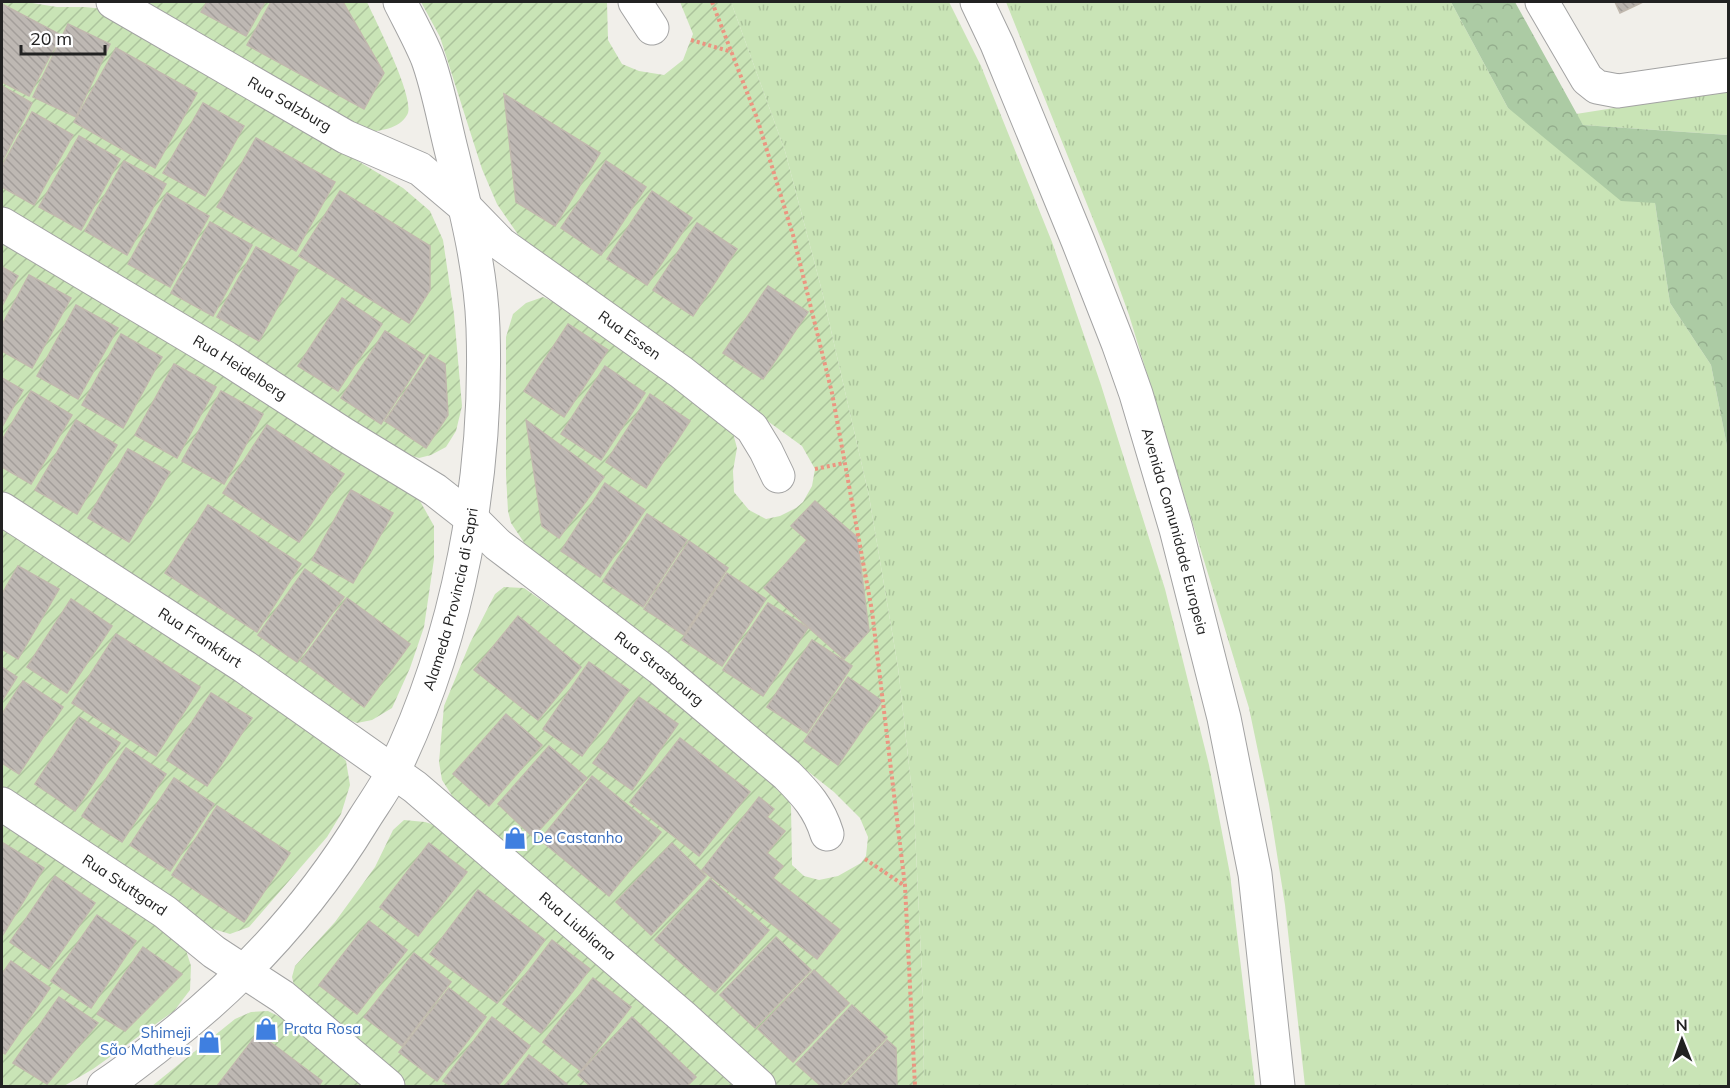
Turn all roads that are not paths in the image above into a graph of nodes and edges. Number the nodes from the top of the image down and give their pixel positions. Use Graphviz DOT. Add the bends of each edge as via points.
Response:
graph roads {
  1 [pos="113,2"];
  2 [pos="400,2"];
  3 [pos="977,2"];
  4 [pos="1542,2"];
  5 [pos="1728,75"];
  6 [pos="465,207"];
  7 [pos="2,224"];
  8 [pos="777,476"];
  9 [pos="2,509"];
  10 [pos="472,519"];
  11 [pos="393,772"];
  12 [pos="2,804"];
  13 [pos="827,834"];
  14 [pos="243,972"];
  15 [pos="104,1086"];
  16 [pos="388,1086"];
  17 [pos="759,1086"];
  18 [pos="1278,1086"];
  1 -- 6 [label="street, Rua Salzburg" via="346,137 420,168"];
  2 -- 6 [label="street, Alameda Provincia di Sapri" via="428,59"];
  3 -- 18 [label="street, Avenida Comunidade Europeia" via="1118,343 1176,529 1224,718 1255,874"];
  4 -- 5 [label="street" via="1587,79 1597,87 1618,90"];
  6 -- 8 [label="street, Rua Essen" via="501,244 681,372 752,428"];
  6 -- 10 [label="street, Alameda Provincia di Sapri" via="483,327 481,422"];
  7 -- 10 [label="street, Rua Heidelberg" via="235,363 435,490"];
  9 -- 11 [label="street, Rua Frankfurt" via="245,667"];
  10 -- 11 [label="street, Alameda Provincia di Sapri" via="459,585 428,687"];
  10 -- 13 [label="street, Rua Strasbourg" via="497,544 660,668 788,775 821,815"];
  11 -- 14 [label="street, Alameda Provincia di Sapri" via="312,898"];
  11 -- 17 [label="street, Rua Liubliana"];
  12 -- 14 [label="street, Rua Stuttgard" via="165,912"];
  14 -- 15 [label="street, Alameda Provincia di Sapri" via="197,1016"];
  14 -- 16 [label="street, Rua Stuttgard" via="283,997"];
}
